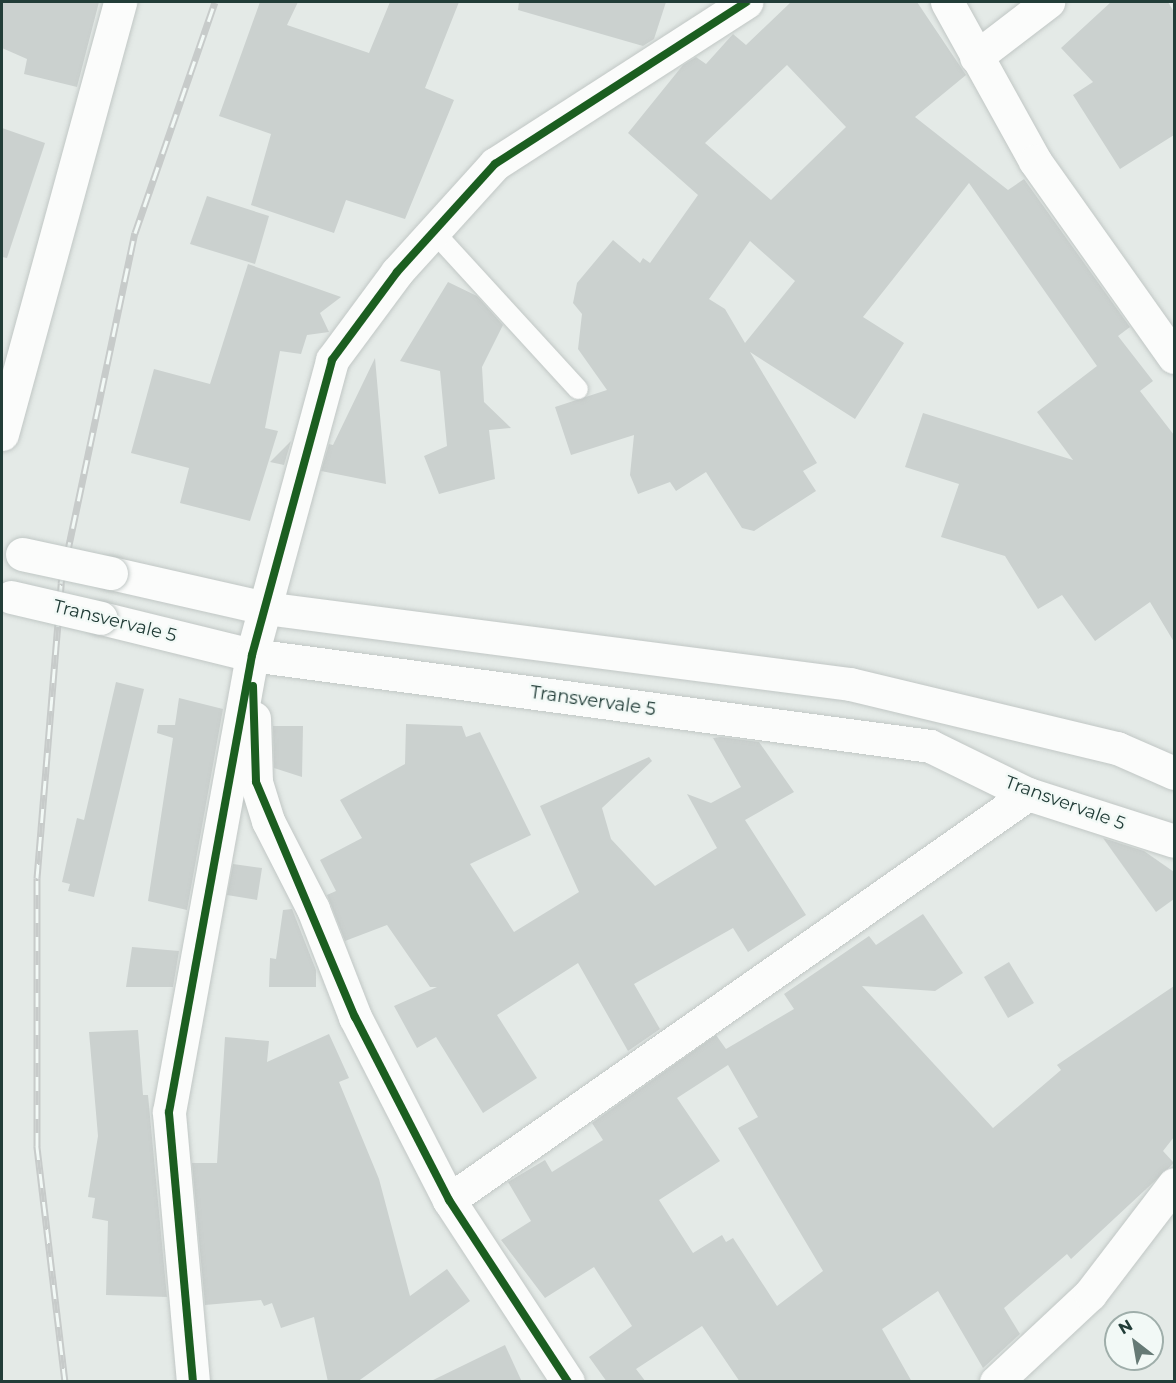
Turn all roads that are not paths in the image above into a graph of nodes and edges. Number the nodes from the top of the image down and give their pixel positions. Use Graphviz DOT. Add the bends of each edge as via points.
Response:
graph roads {
  1 [pos="120,2"];
  2 [pos="746,2"];
  3 [pos="947,2"];
  4 [pos="1048,2"];
  5 [pos="976,57"];
  6 [pos="434,232"];
  7 [pos="1174,357"];
  8 [pos="578,389"];
  9 [pos="2,434"];
  10 [pos="12,552"];
  11 [pos="6,595"];
  12 [pos="265,608"];
  13 [pos="252,655"];
  14 [pos="1174,773"];
  15 [pos="1028,794"];
  16 [pos="1174,841"];
  17 [pos="1174,1184"];
  18 [pos="448,1200"];
  19 [pos="193,1382"];
  20 [pos="568,1382"];
  21 [pos="996,1382"];
  1 -- 9 [label="street"];
  2 -- 6 [label="street" via="495,164"];
  3 -- 5 [label="street"];
  4 -- 5 [label="street"];
  5 -- 7 [label="street" via="1035,161"];
  6 -- 8 [label="lane"];
  6 -- 12 [label="street" via="397,272 332,360"];
  10 -- 12 [label="street, bridge"];
  11 -- 13 [label="street, Transvervale 5, bridge"];
  12 -- 13 [label="street"];
  12 -- 14 [label="street" via="850,684 1118,748"];
  13 -- 15 [label="street, Transvervale 5" via="930,746"];
  13 -- 18 [label="street" via="256,782 268,820 313,909 355,1017"];
  13 -- 19 [label="street" via="168,1112"];
  15 -- 16 [label="street, Transvervale 5"];
  15 -- 18 [label="street"];
  17 -- 21 [label="street" via="1090,1294"];
  18 -- 20 [label="street"];
}
